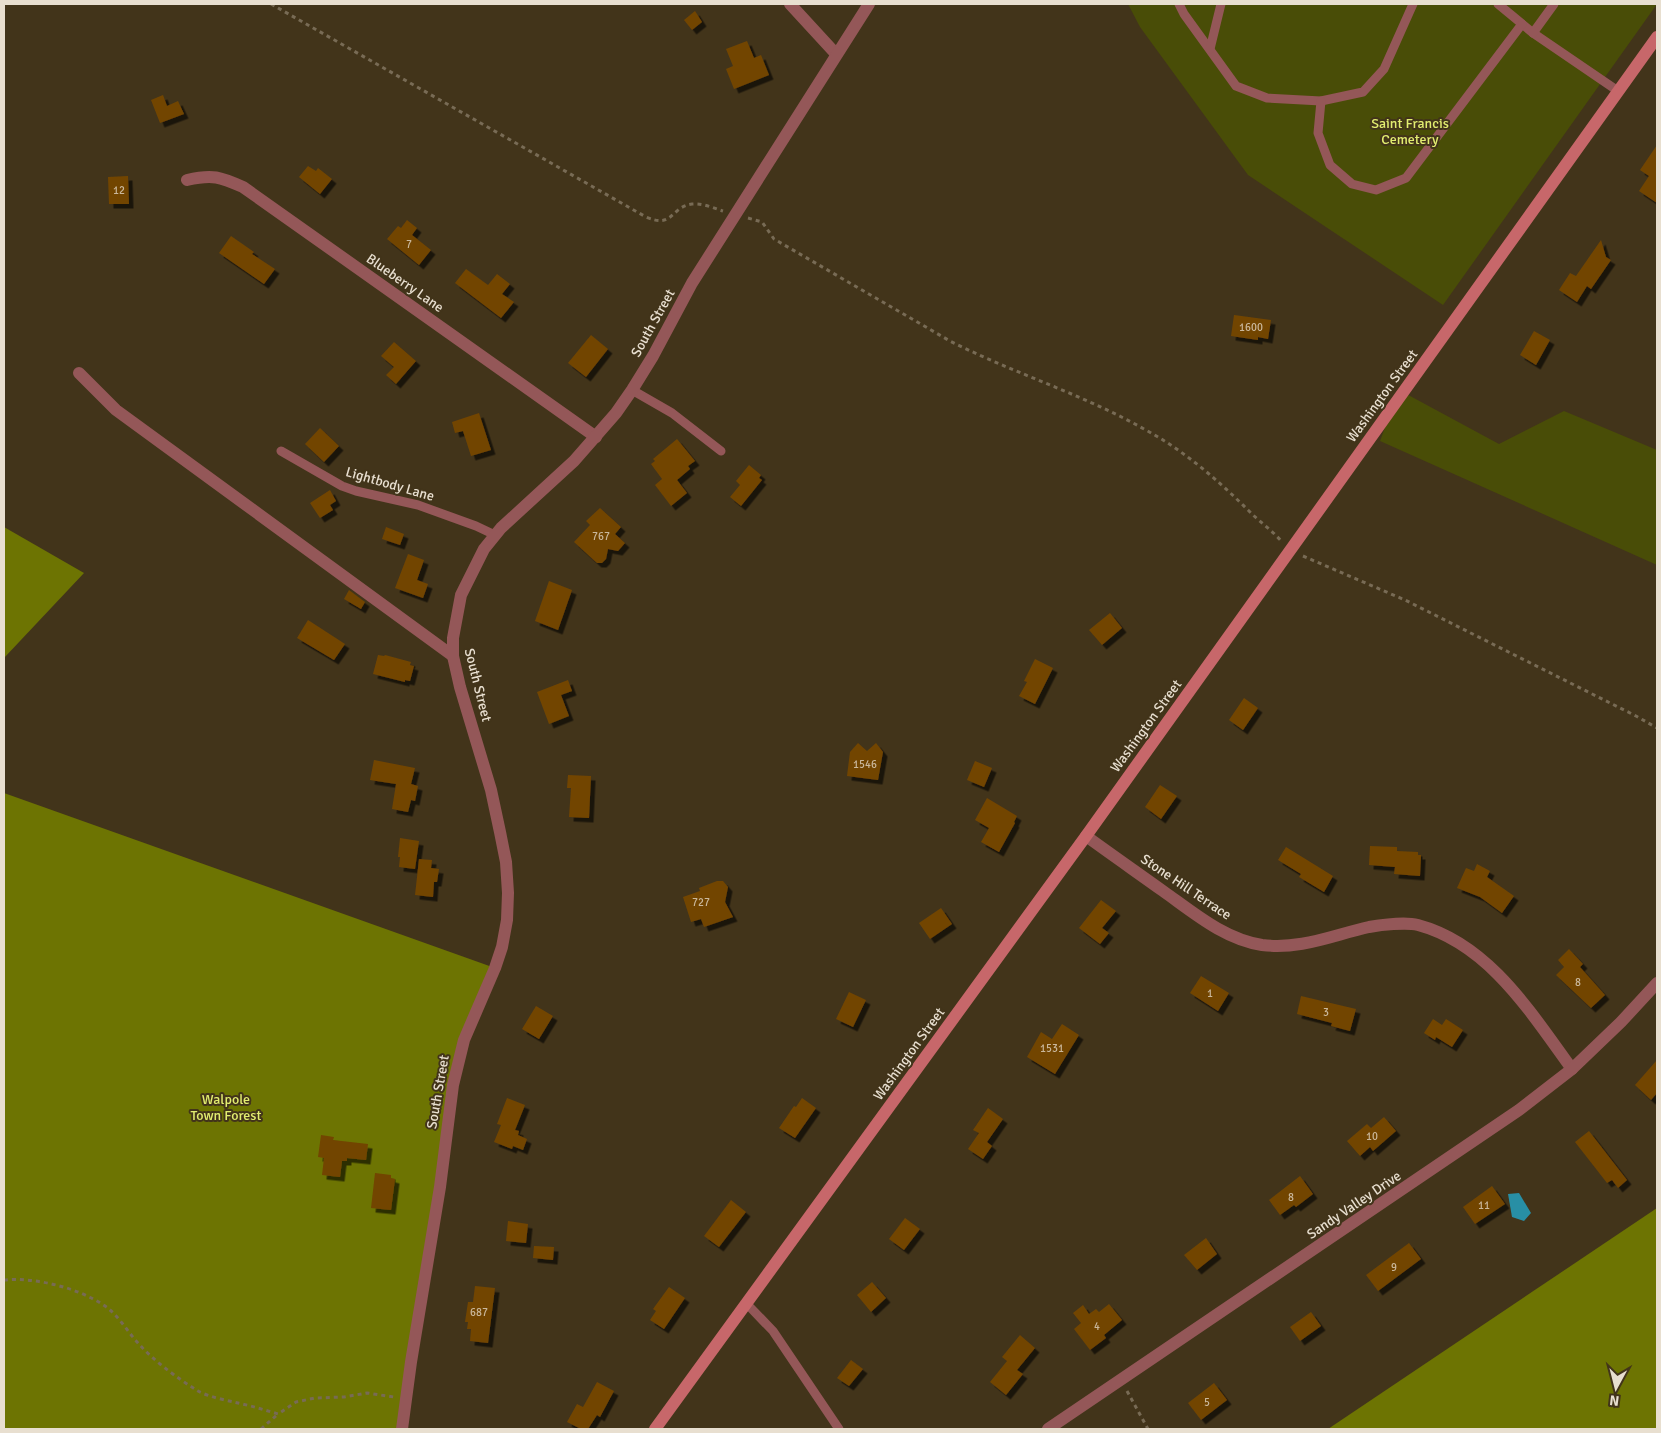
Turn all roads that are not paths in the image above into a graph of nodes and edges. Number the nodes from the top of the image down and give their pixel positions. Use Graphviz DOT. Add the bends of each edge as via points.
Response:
graph roads {
  1 [pos="790,4"];
  2 [pos="869,4"];
  3 [pos="1179,4"];
  4 [pos="1221,4"];
  5 [pos="1413,4"];
  6 [pos="1498,4"];
  7 [pos="1554,4"];
  8 [pos="1522,24"];
  9 [pos="1533,33"];
  10 [pos="1657,37"];
  11 [pos="1210,49"];
  12 [pos="836,54"];
  13 [pos="1618,91"];
  14 [pos="1321,101"];
  15 [pos="187,180"];
  16 [pos="79,373"];
  17 [pos="632,390"];
  18 [pos="596,437"];
  19 [pos="281,451"];
  20 [pos="721,451"];
  21 [pos="495,535"];
  22 [pos="453,656"];
  23 [pos="1086,836"];
  24 [pos="1657,983"];
  25 [pos="1572,1069"];
  26 [pos="746,1303"];
  27 [pos="402,1429"];
  28 [pos="655,1429"];
  29 [pos="839,1429"];
  30 [pos="1048,1429"];
  1 -- 12 [label="street"];
  2 -- 12 [label="street, South Street"];
  3 -- 11 [label="lane"];
  4 -- 11 [label="lane"];
  5 -- 14 [label="lane" via="1384,69 1363,92"];
  6 -- 8 [label="lane"];
  7 -- 9 [label="lane"];
  8 -- 9 [label="lane"];
  8 -- 14 [label="lane" via="1406,178 1376,190 1352,184 1330,165 1318,134"];
  9 -- 13 [label="lane"];
  10 -- 13 [label="main road, Washington Street"];
  11 -- 14 [label="lane" via="1236,86 1267,98"];
  12 -- 17 [label="street, South Street" via="692,283"];
  13 -- 23 [label="main road, Washington Street"];
  15 -- 18 [label="street, Blueberry Lane" via="206,176 243,187"];
  16 -- 22 [label="street" via="116,410"];
  17 -- 18 [label="street, South Street"];
  17 -- 20 [label="lane" via="672,413"];
  18 -- 21 [label="street, South Street"];
  19 -- 21 [label="lane, Lightbody Lane" via="349,489 418,505"];
  21 -- 22 [label="street, South Street" via="484,548 461,595"];
  22 -- 27 [label="street, South Street" via="500,832 506,862 507,920 497,961 464,1040 453,1086"];
  23 -- 25 [label="street, Stone Hill Terrace" via="1236,939 1262,945 1290,946 1370,927 1416,925 1450,937 1475,954 1525,1004"];
  23 -- 26 [label="main road, Washington Street"];
  24 -- 25 [label="street, Sandy Valley Drive"];
  25 -- 30 [label="street, Sandy Valley Drive" via="1492,1130"];
  26 -- 28 [label="main road, Washington Street"];
  26 -- 29 [label="lane" via="774,1331"];
}
